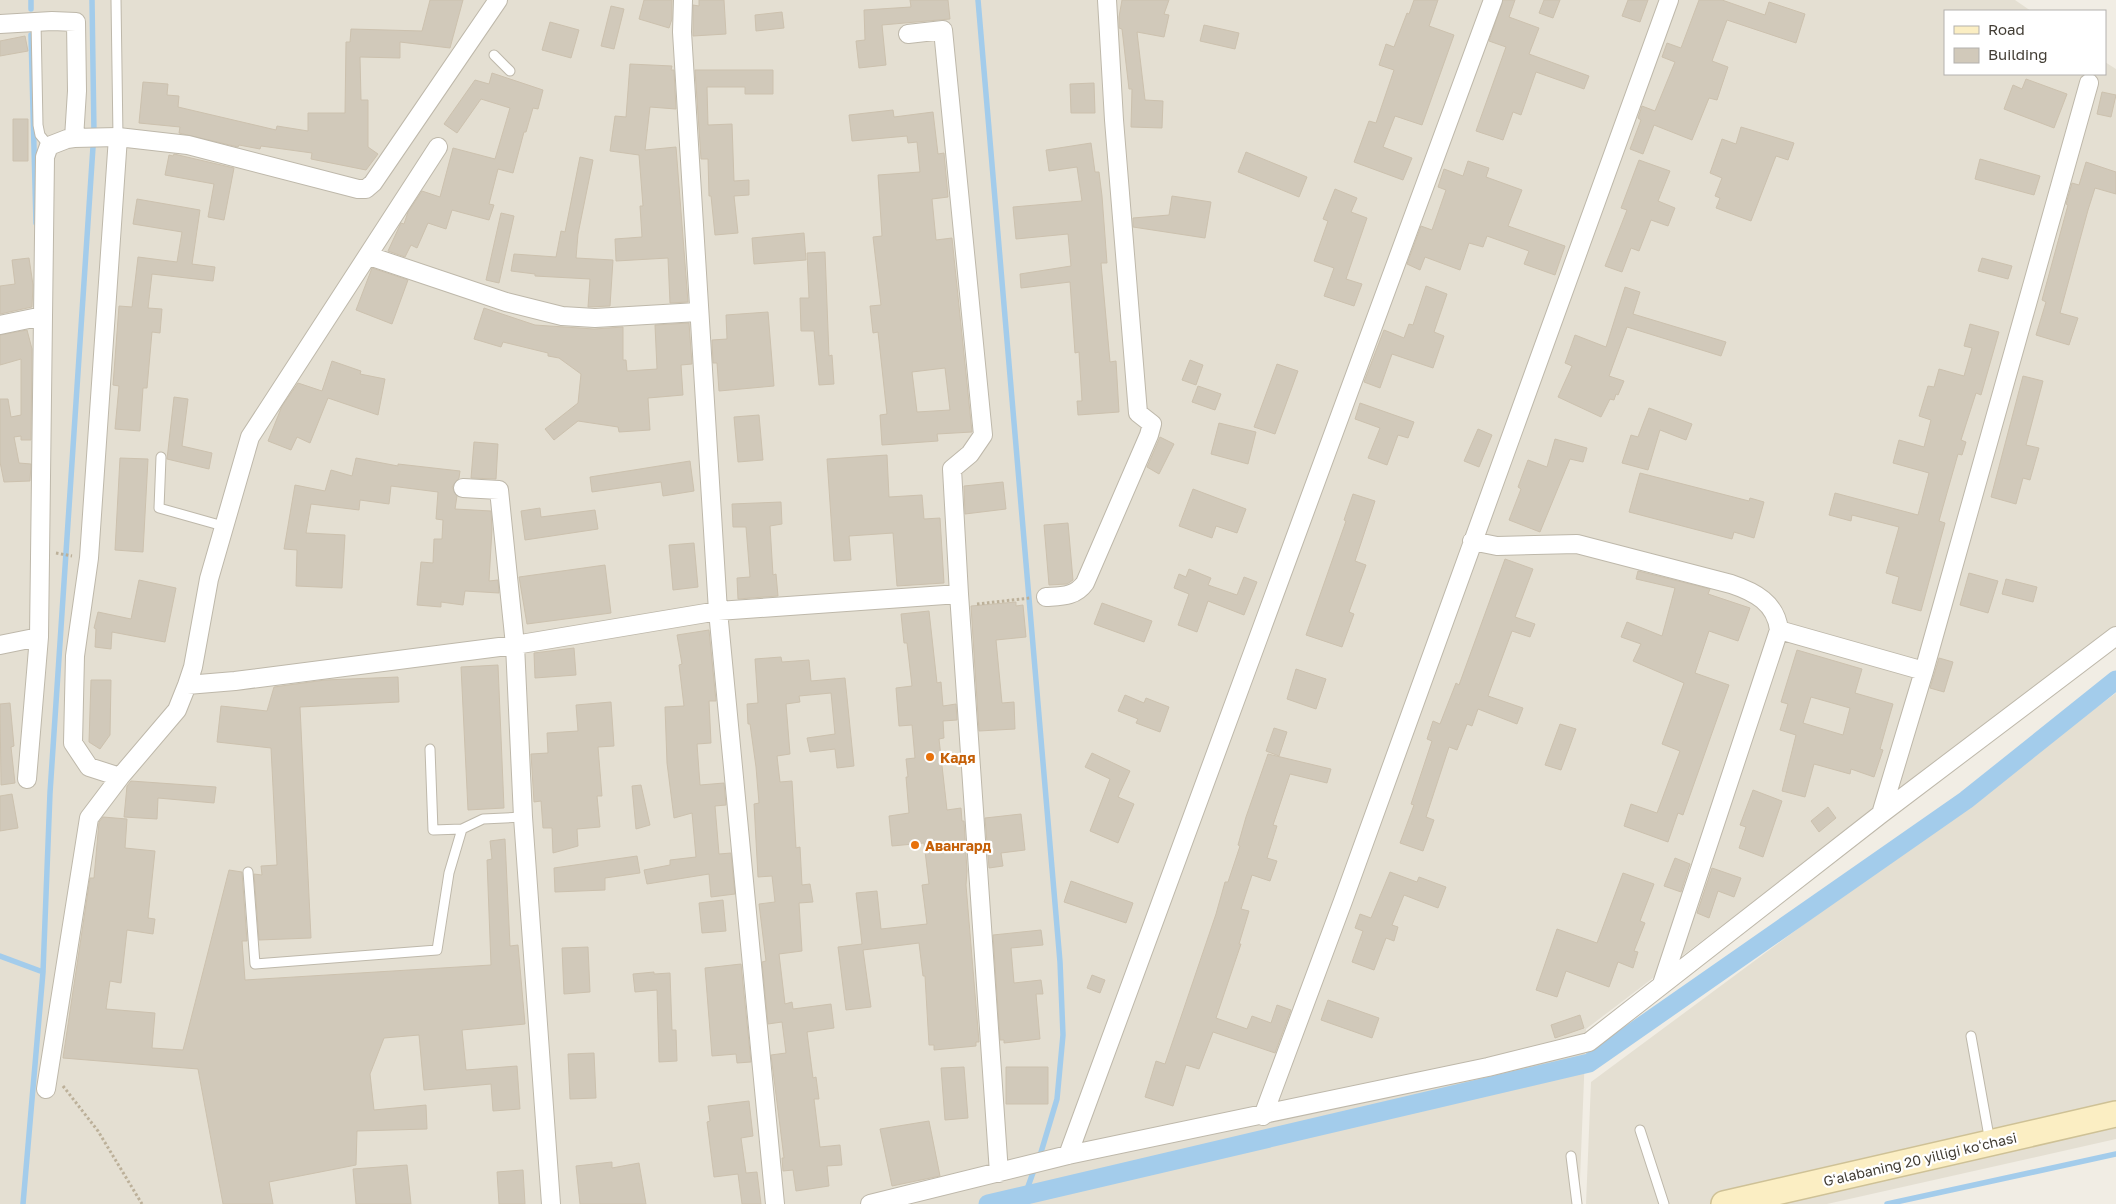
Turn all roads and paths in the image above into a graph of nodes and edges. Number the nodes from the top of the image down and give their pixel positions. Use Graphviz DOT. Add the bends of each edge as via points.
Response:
graph roads {
  1 [pos="116,0"];
  2 [pos="498,0"];
  3 [pos="682,0"];
  4 [pos="1107,0"];
  5 [pos="1494,0"];
  6 [pos="1669,0"];
  7 [pos="36,22"];
  8 [pos="0,24"];
  9 [pos="908,34"];
  10 [pos="494,54"];
  11 [pos="510,71"];
  12 [pos="2089,84"];
  13 [pos="74,138"];
  14 [pos="118,138"];
  15 [pos="50,146"];
  16 [pos="438,147"];
  17 [pos="369,256"];
  18 [pos="698,312"];
  19 [pos="43,316"];
  20 [pos="0,325"];
  21 [pos="161,457"];
  22 [pos="463,488"];
  23 [pos="223,526"];
  24 [pos="1472,541"];
  25 [pos="40,551"];
  26 [pos="89,558"];
  27 [pos="959,594"];
  28 [pos="1046,597"];
  29 [pos="1023,599"];
  30 [pos="718,611"];
  31 [pos="1780,630"];
  32 [pos="2116,636"];
  33 [pos="39,637"];
  34 [pos="0,645"];
  35 [pos="515,645"];
  36 [pos="1924,671"];
  37 [pos="187,685"];
  38 [pos="430,749"];
  39 [pos="120,777"];
  40 [pos="27,779"];
  41 [pos="1881,814"];
  42 [pos="523,816"];
  43 [pos="462,829"];
  44 [pos="248,872"];
  45 [pos="1662,984"];
  46 [pos="1971,1036"];
  47 [pos="50,1067"];
  48 [pos="46,1088"];
  49 [pos="2116,1114"];
  50 [pos="1263,1116"];
  51 [pos="1640,1130"];
  52 [pos="1990,1142"];
  53 [pos="1068,1155"];
  54 [pos="1571,1156"];
  55 [pos="999,1173"];
  56 [pos="142,1204"];
  57 [pos="551,1204"];
  58 [pos="775,1204"];
  59 [pos="870,1204"];
  60 [pos="1577,1204"];
  61 [pos="1664,1204"];
  62 [pos="1724,1204"];
  1 -- 14 [label="lane"];
  2 -- 14 [label="street" via="474,42 373,184 366,189 188,145"];
  3 -- 18 [label="street"];
  4 -- 28 [label="street" via="1138,413 1152,424 1085,583 1080,591 1072,594"];
  5 -- 53 [label="street"];
  6 -- 24 [label="street"];
  7 -- 8 [label="street"];
  7 -- 13 [label="street" via="76,22"];
  7 -- 15 [label="lane" via="38,125 40,134"];
  9 -- 27 [label="street" via="943,30 983,435 970,454 952,469"];
  10 -- 11 [label="lane"];
  12 -- 36 [label="street"];
  13 -- 14 [label="street"];
  13 -- 15 [label="street"];
  14 -- 26 [label="street"];
  15 -- 19 [label="street" via="45,156"];
  16 -- 17 [label="street"];
  17 -- 18 [label="street" via="506,302 562,316 595,318"];
  17 -- 23 [label="street" via="250,437"];
  18 -- 30 [label="street"];
  19 -- 20 [label="street"];
  19 -- 25 [label="street"];
  21 -- 23 [label="lane" via="159,508"];
  22 -- 35 [label="street" via="499,490"];
  23 -- 37 [label="street"];
  24 -- 31 [label="street" via="1497,546 1577,544 1731,584 1751,590 1764,601 1778,616"];
  24 -- 50 [label="street"];
  25 -- 26 [label="path"];
  25 -- 33 [label="street"];
  26 -- 39 [label="street" via="75,656 73,743 89,768"];
  27 -- 29 [label="path" via="969,604"];
  27 -- 30 [label="street"];
  27 -- 55 [label="street"];
  30 -- 35 [label="street"];
  30 -- 58 [label="street"];
  31 -- 36 [label="street"];
  31 -- 45 [label="street"];
  32 -- 41 [label="street"];
  33 -- 34 [label="street"];
  33 -- 40 [label="street"];
  35 -- 37 [label="street"];
  35 -- 42 [label="street"];
  36 -- 41 [label="street"];
  37 -- 39 [label="street" via="177,710"];
  38 -- 43 [label="lane" via="433,830"];
  39 -- 47 [label="street" via="89,818"];
  41 -- 45 [label="street"];
  42 -- 43 [label="lane" via="483,819"];
  42 -- 57 [label="street"];
  43 -- 44 [label="lane" via="449,873 437,950 255,964"];
  45 -- 50 [label="street" via="1589,1042 1488,1068"];
  46 -- 52 [label="lane"];
  47 -- 48 [label="street"];
  47 -- 56 [label="path" via="98,1131"];
  49 -- 52 [label="main road, Gʻalabaning 20 yilligi koʻchasi"];
  50 -- 53 [label="street"];
  51 -- 61 [label="lane"];
  52 -- 62 [label="main road, Gʻalabaning 20 yilligi koʻchasi"];
  53 -- 55 [label="street"];
  54 -- 60 [label="lane"];
  55 -- 59 [label="street"];
}
